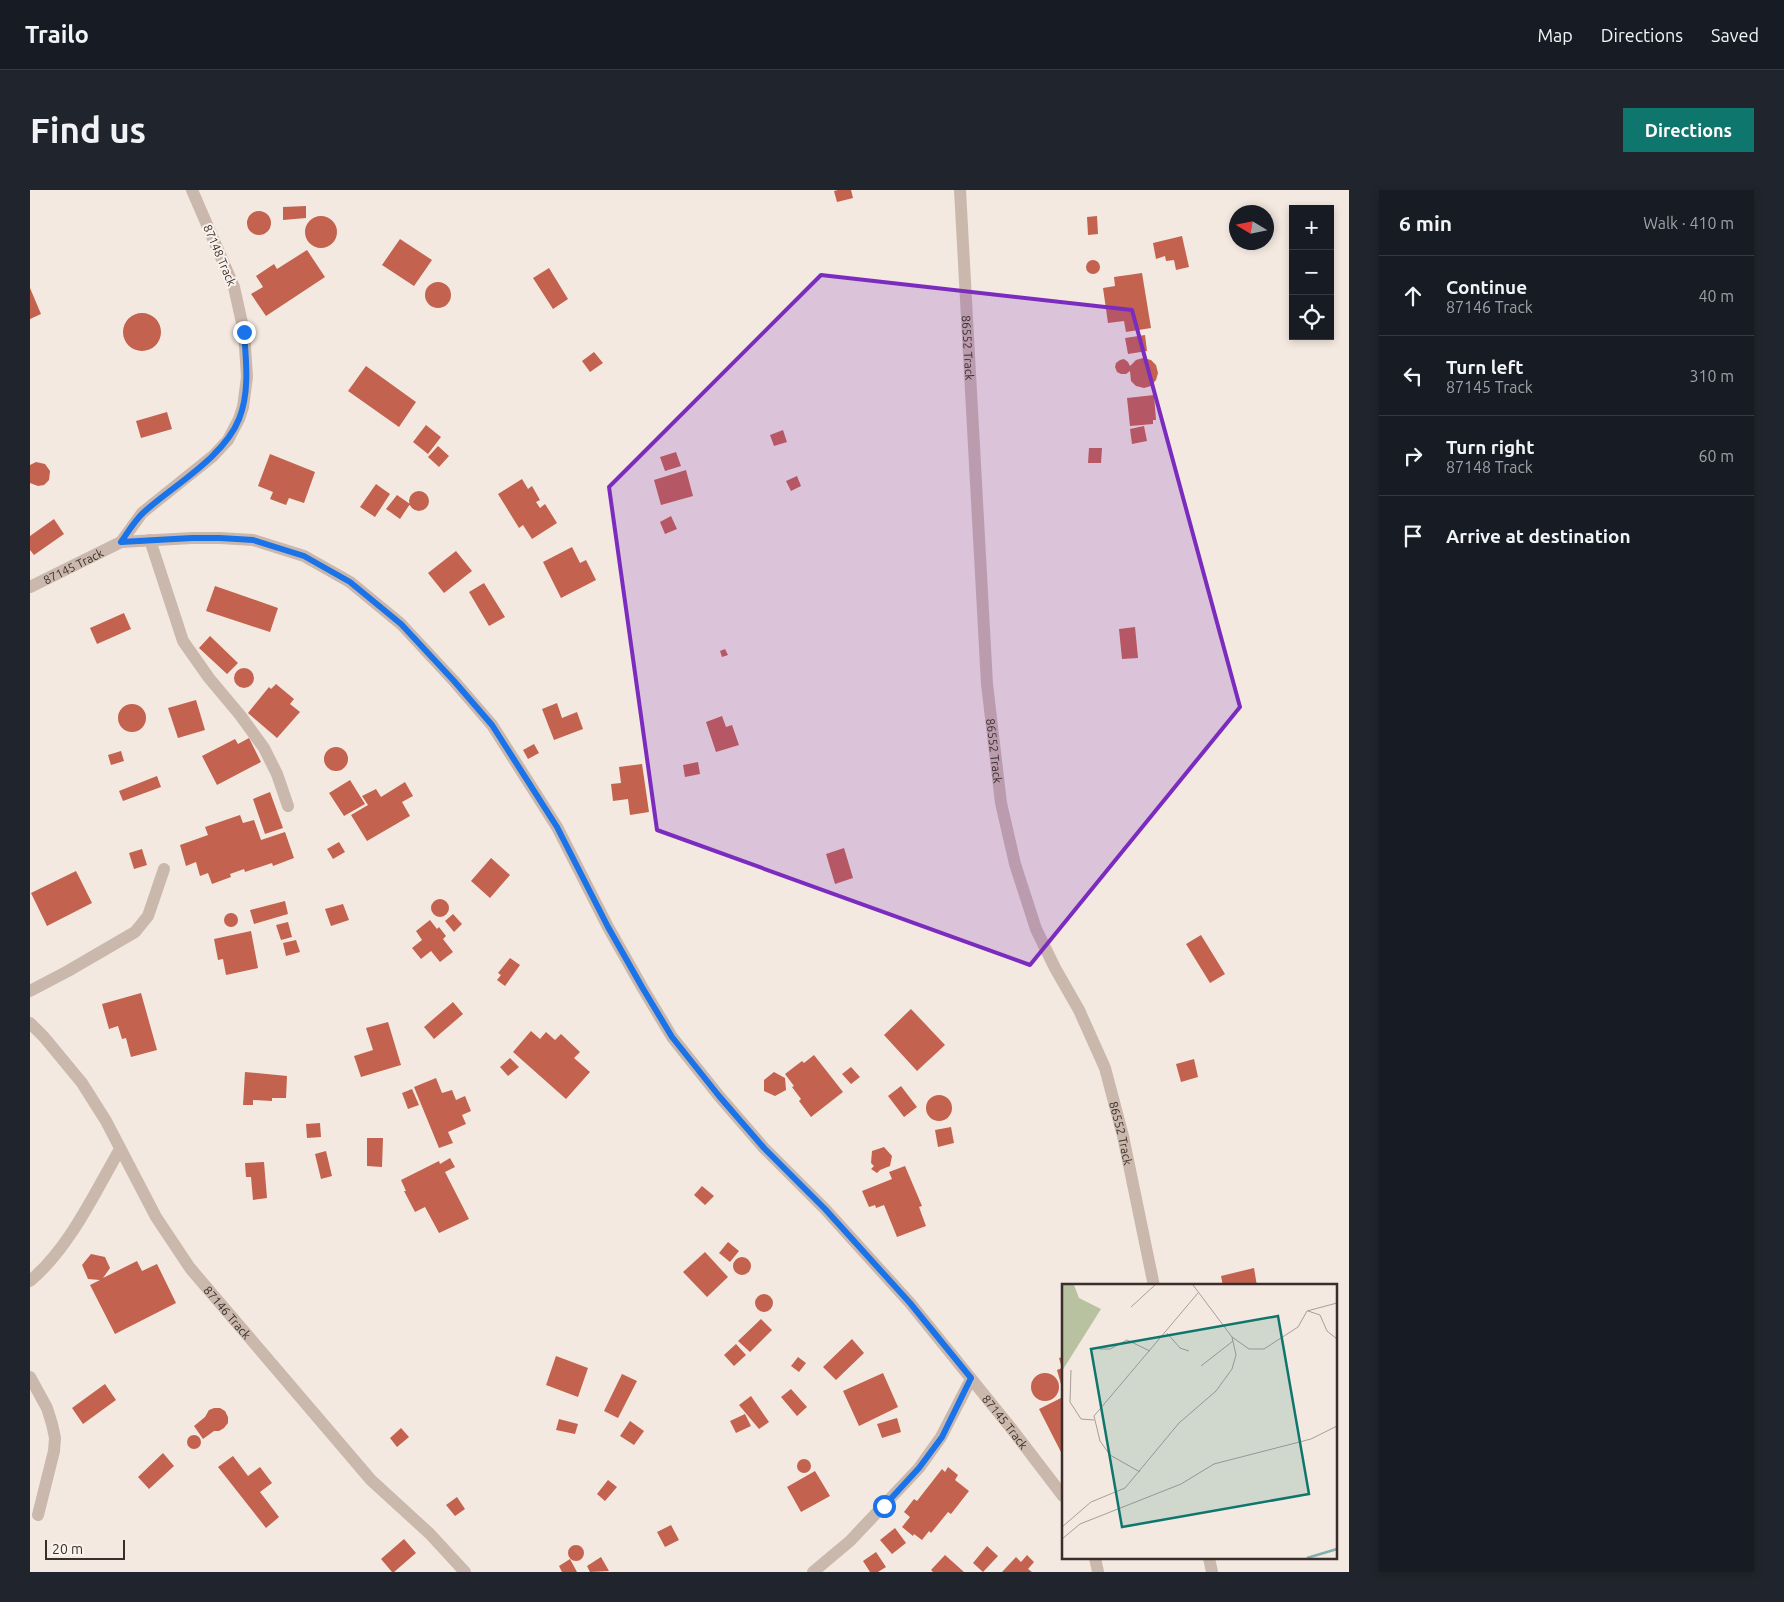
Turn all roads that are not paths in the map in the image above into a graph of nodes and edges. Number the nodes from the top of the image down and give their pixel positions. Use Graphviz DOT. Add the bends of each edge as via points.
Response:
graph roads {
  1 [pos="192,190"];
  2 [pos="960,190"];
  3 [pos="150,540"];
  4 [pos="121,542"];
  5 [pos="30,587"];
  6 [pos="288,806"];
  7 [pos="164,870"];
  8 [pos="30,991"];
  9 [pos="30,1024"];
  10 [pos="120,1149"];
  11 [pos="30,1281"];
  12 [pos="1154,1284"];
  13 [pos="30,1377"];
  14 [pos="971,1378"];
  15 [pos="1062,1495"];
  16 [pos="38,1515"];
  17 [pos="465,1572"];
  18 [pos="813,1572"];
  1 -- 4 [label="street, 87148 Track" via="234,287 244,332 247,377 243,407 228,440 214,456 142,514"];
  2 -- 12 [label="street, 86552 Track" via="987,684 1001,803 1015,864 1036,929 1079,1010 1105,1068 1123,1136"];
  3 -- 4 [label="street, 87145 Track"];
  3 -- 6 [label="street" via="183,641 264,748"];
  3 -- 14 [label="street, 87145 Track" via="253,540 304,556 350,582 401,624 492,725 557,827 608,927 672,1037 764,1148 825,1209 910,1303"];
  4 -- 5 [label="street, 87145 Track"];
  7 -- 8 [label="street" via="148,916 135,932"];
  9 -- 10 [label="street, 87146 Track" via="82,1083"];
  10 -- 11 [label="street" via="61,1250"];
  10 -- 17 [label="street, 87146 Track" via="156,1217 190,1268 372,1480"];
  13 -- 16 [label="street" via="47,1408 55,1438"];
  14 -- 15 [label="street, 87145 Track"];
  14 -- 18 [label="street" via="942,1437 919,1468 850,1541"];
}
